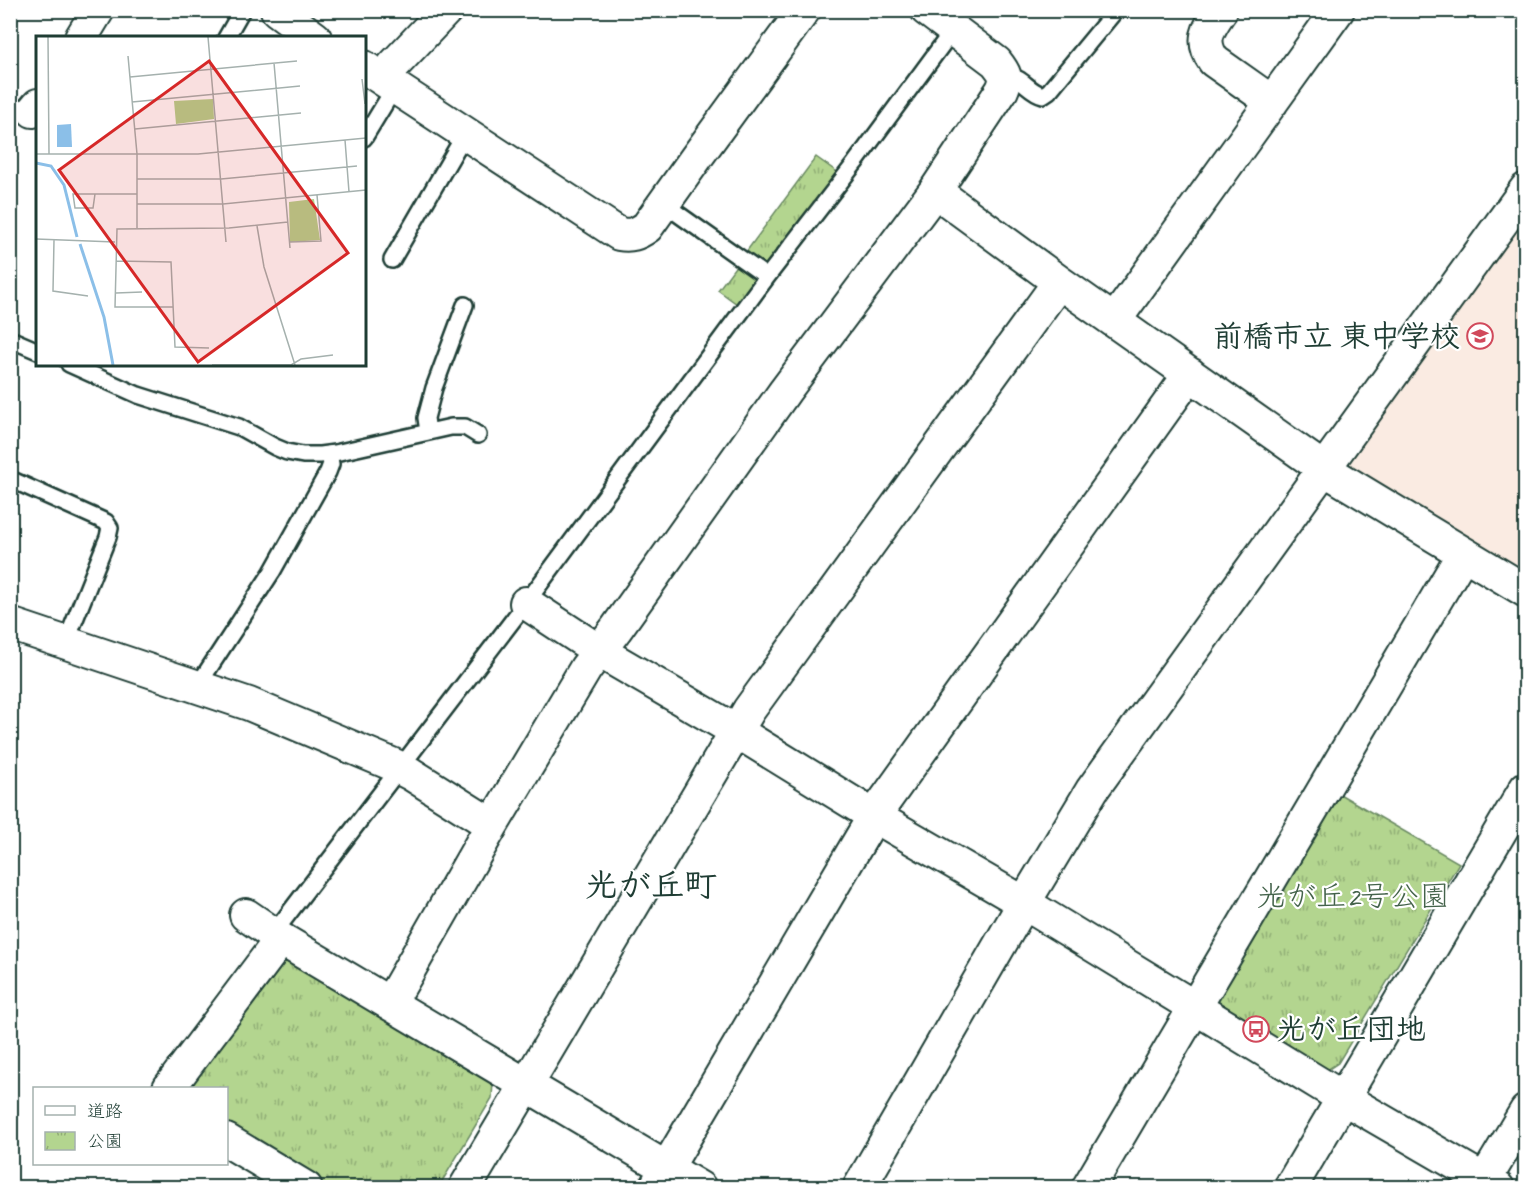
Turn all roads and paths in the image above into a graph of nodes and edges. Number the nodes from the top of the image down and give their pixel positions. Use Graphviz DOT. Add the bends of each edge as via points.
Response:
graph roads {
  1 [pos="98,10"];
  2 [pos="242,10"];
  3 [pos="277,10"];
  4 [pos="446,10"];
  5 [pos="804,10"];
  6 [pos="1116,10"];
  7 [pos="1221,10"];
  8 [pos="1338,10"];
  9 [pos="945,18"];
  10 [pos="82,36"];
  11 [pos="227,36"];
  12 [pos="312,36"];
  13 [pos="1005,76"];
  14 [pos="381,78"];
  15 [pos="1272,102"];
  16 [pos="366,131"];
  17 [pos="465,134"];
  18 [pos="1526,189"];
  19 [pos="934,191"];
  20 [pos="664,204"];
  21 [pos="392,260"];
  22 [pos="767,277"];
  23 [pos="1059,282"];
  24 [pos="465,305"];
  25 [pos="1115,320"];
  26 [pos="10,339"];
  27 [pos="36,350"];
  28 [pos="73,366"];
  29 [pos="1190,374"];
  30 [pos="428,432"];
  31 [pos="478,435"];
  32 [pos="329,454"];
  33 [pos="1324,469"];
  34 [pos="10,479"];
  35 [pos="1463,554"];
  36 [pos="1526,591"];
  37 [pos="526,603"];
  38 [pos="10,624"];
  39 [pos="66,642"];
  40 [pos="599,651"];
  41 [pos="200,687"];
  42 [pos="736,731"];
  43 [pos="400,768"];
  44 [pos="1526,788"];
  45 [pos="874,816"];
  46 [pos="492,825"];
  47 [pos="1024,903"];
  48 [pos="246,915"];
  49 [pos="277,937"];
  50 [pos="390,1003"];
  51 [pos="1195,1007"];
  52 [pos="526,1083"];
  53 [pos="170,1087"];
  54 [pos="1343,1098"];
  55 [pos="1526,1111"];
  56 [pos="228,1141"];
  57 [pos="661,1178"];
  58 [pos="1488,1185"];
  59 [pos="306,1188"];
  60 [pos="465,1188"];
  61 [pos="700,1188"];
  62 [pos="859,1188"];
  63 [pos="1088,1188"];
  64 [pos="1290,1188"];
  1 -- 10 [label="street"];
  2 -- 11 [label="lane"];
  3 -- 12 [label="street"];
  4 -- 14 [label="street"];
  5 -- 20 [label="street"];
  6 -- 13 [label="lane" via="1043,95 1036,94 1018,78"];
  7 -- 15 [label="street" via="1206,35 1208,52 1214,61"];
  8 -- 15 [label="street"];
  9 -- 13 [label="street" via="996,62"];
  9 -- 22 [label="lane" via="855,163"];
  13 -- 19 [label="street" via="1002,90"];
  14 -- 16 [label="lane"];
  14 -- 17 [label="street"];
  15 -- 25 [label="street"];
  17 -- 20 [label="street" via="619,234 638,234"];
  17 -- 21 [label="lane"];
  18 -- 33 [label="street"];
  19 -- 23 [label="street"];
  19 -- 40 [label="street"];
  20 -- 22 [label="lane"];
  22 -- 37 [label="lane"];
  23 -- 25 [label="street"];
  23 -- 42 [label="street"];
  24 -- 30 [label="lane" via="434,388 426,418"];
  25 -- 29 [label="street"];
  26 -- 27 [label="lane"];
  28 -- 32 [label="lane" via="138,395 238,427 287,452"];
  29 -- 33 [label="street"];
  29 -- 45 [label="street"];
  30 -- 31 [label="lane" via="465,427"];
  30 -- 32 [label="lane"];
  32 -- 41 [label="lane" via="328,472 272,572"];
  33 -- 35 [label="street"];
  33 -- 47 [label="street" via="1092,790"];
  34 -- 39 [label="lane" via="106,522 110,528"];
  35 -- 36 [label="street"];
  35 -- 51 [label="street"];
  37 -- 40 [label="street"];
  37 -- 43 [label="lane"];
  38 -- 39 [label="street"];
  39 -- 41 [label="street"];
  40 -- 42 [label="street"];
  40 -- 46 [label="street"];
  41 -- 43 [label="street"];
  42 -- 45 [label="street"];
  42 -- 52 [label="street"];
  43 -- 46 [label="street"];
  43 -- 49 [label="lane"];
  44 -- 54 [label="street"];
  45 -- 47 [label="street"];
  45 -- 57 [label="street"];
  46 -- 50 [label="street"];
  47 -- 51 [label="street"];
  47 -- 62 [label="street"];
  48 -- 49 [label="street"];
  49 -- 50 [label="street"];
  49 -- 53 [label="street"];
  50 -- 52 [label="street"];
  51 -- 54 [label="street"];
  51 -- 63 [label="street"];
  52 -- 57 [label="street"];
  52 -- 60 [label="street"];
  54 -- 58 [label="street"];
  54 -- 64 [label="street"];
  55 -- 58 [label="street"];
  56 -- 59 [label="street"];
  57 -- 61 [label="street"];
}
